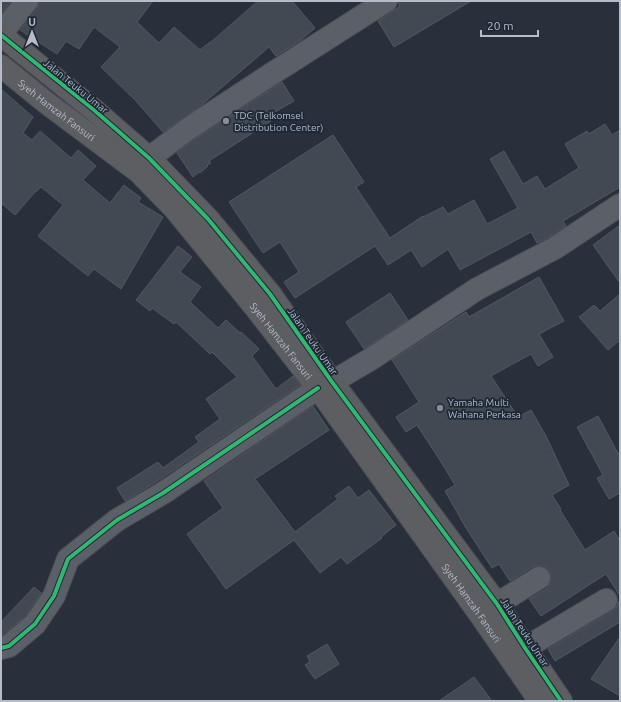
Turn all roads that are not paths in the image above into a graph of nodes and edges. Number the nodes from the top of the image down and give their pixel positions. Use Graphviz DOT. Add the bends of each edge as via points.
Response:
graph roads {
  1 [pos="28,1"];
  2 [pos="386,1"];
  3 [pos="1,35"];
  4 [pos="1,66"];
  5 [pos="149,158"];
  6 [pos="620,205"];
  7 [pos="325,385"];
  8 [pos="539,578"];
  9 [pos="606,600"];
  10 [pos="489,610"];
  11 [pos="1,648"];
  12 [pos="525,648"];
  13 [pos="540,701"];
  14 [pos="561,701"];
  1 -- 3 [label="street"];
  2 -- 5 [label="street" via="188,129"];
  3 -- 5 [label="highway, Jalan Teuku Umar"];
  4 -- 7 [label="highway, Syeh Hamzah Fansuri" via="139,172 170,204 255,307"];
  5 -- 7 [label="highway, Jalan Teuku Umar" via="208,219 270,294"];
  6 -- 7 [label="street" via="555,248 477,290 371,359"];
  7 -- 10 [label="highway, Jalan Teuku Umar"];
  7 -- 11 [label="street" via="163,493 117,520 68,559 54,596 35,624 9,646"];
  8 -- 10 [label="street"];
  9 -- 12 [label="street"];
  10 -- 12 [label="highway, Jalan Teuku Umar"];
  10 -- 13 [label="highway, Syeh Hamzah Fansuri"];
  12 -- 14 [label="highway, Jalan Teuku Umar"];
}
